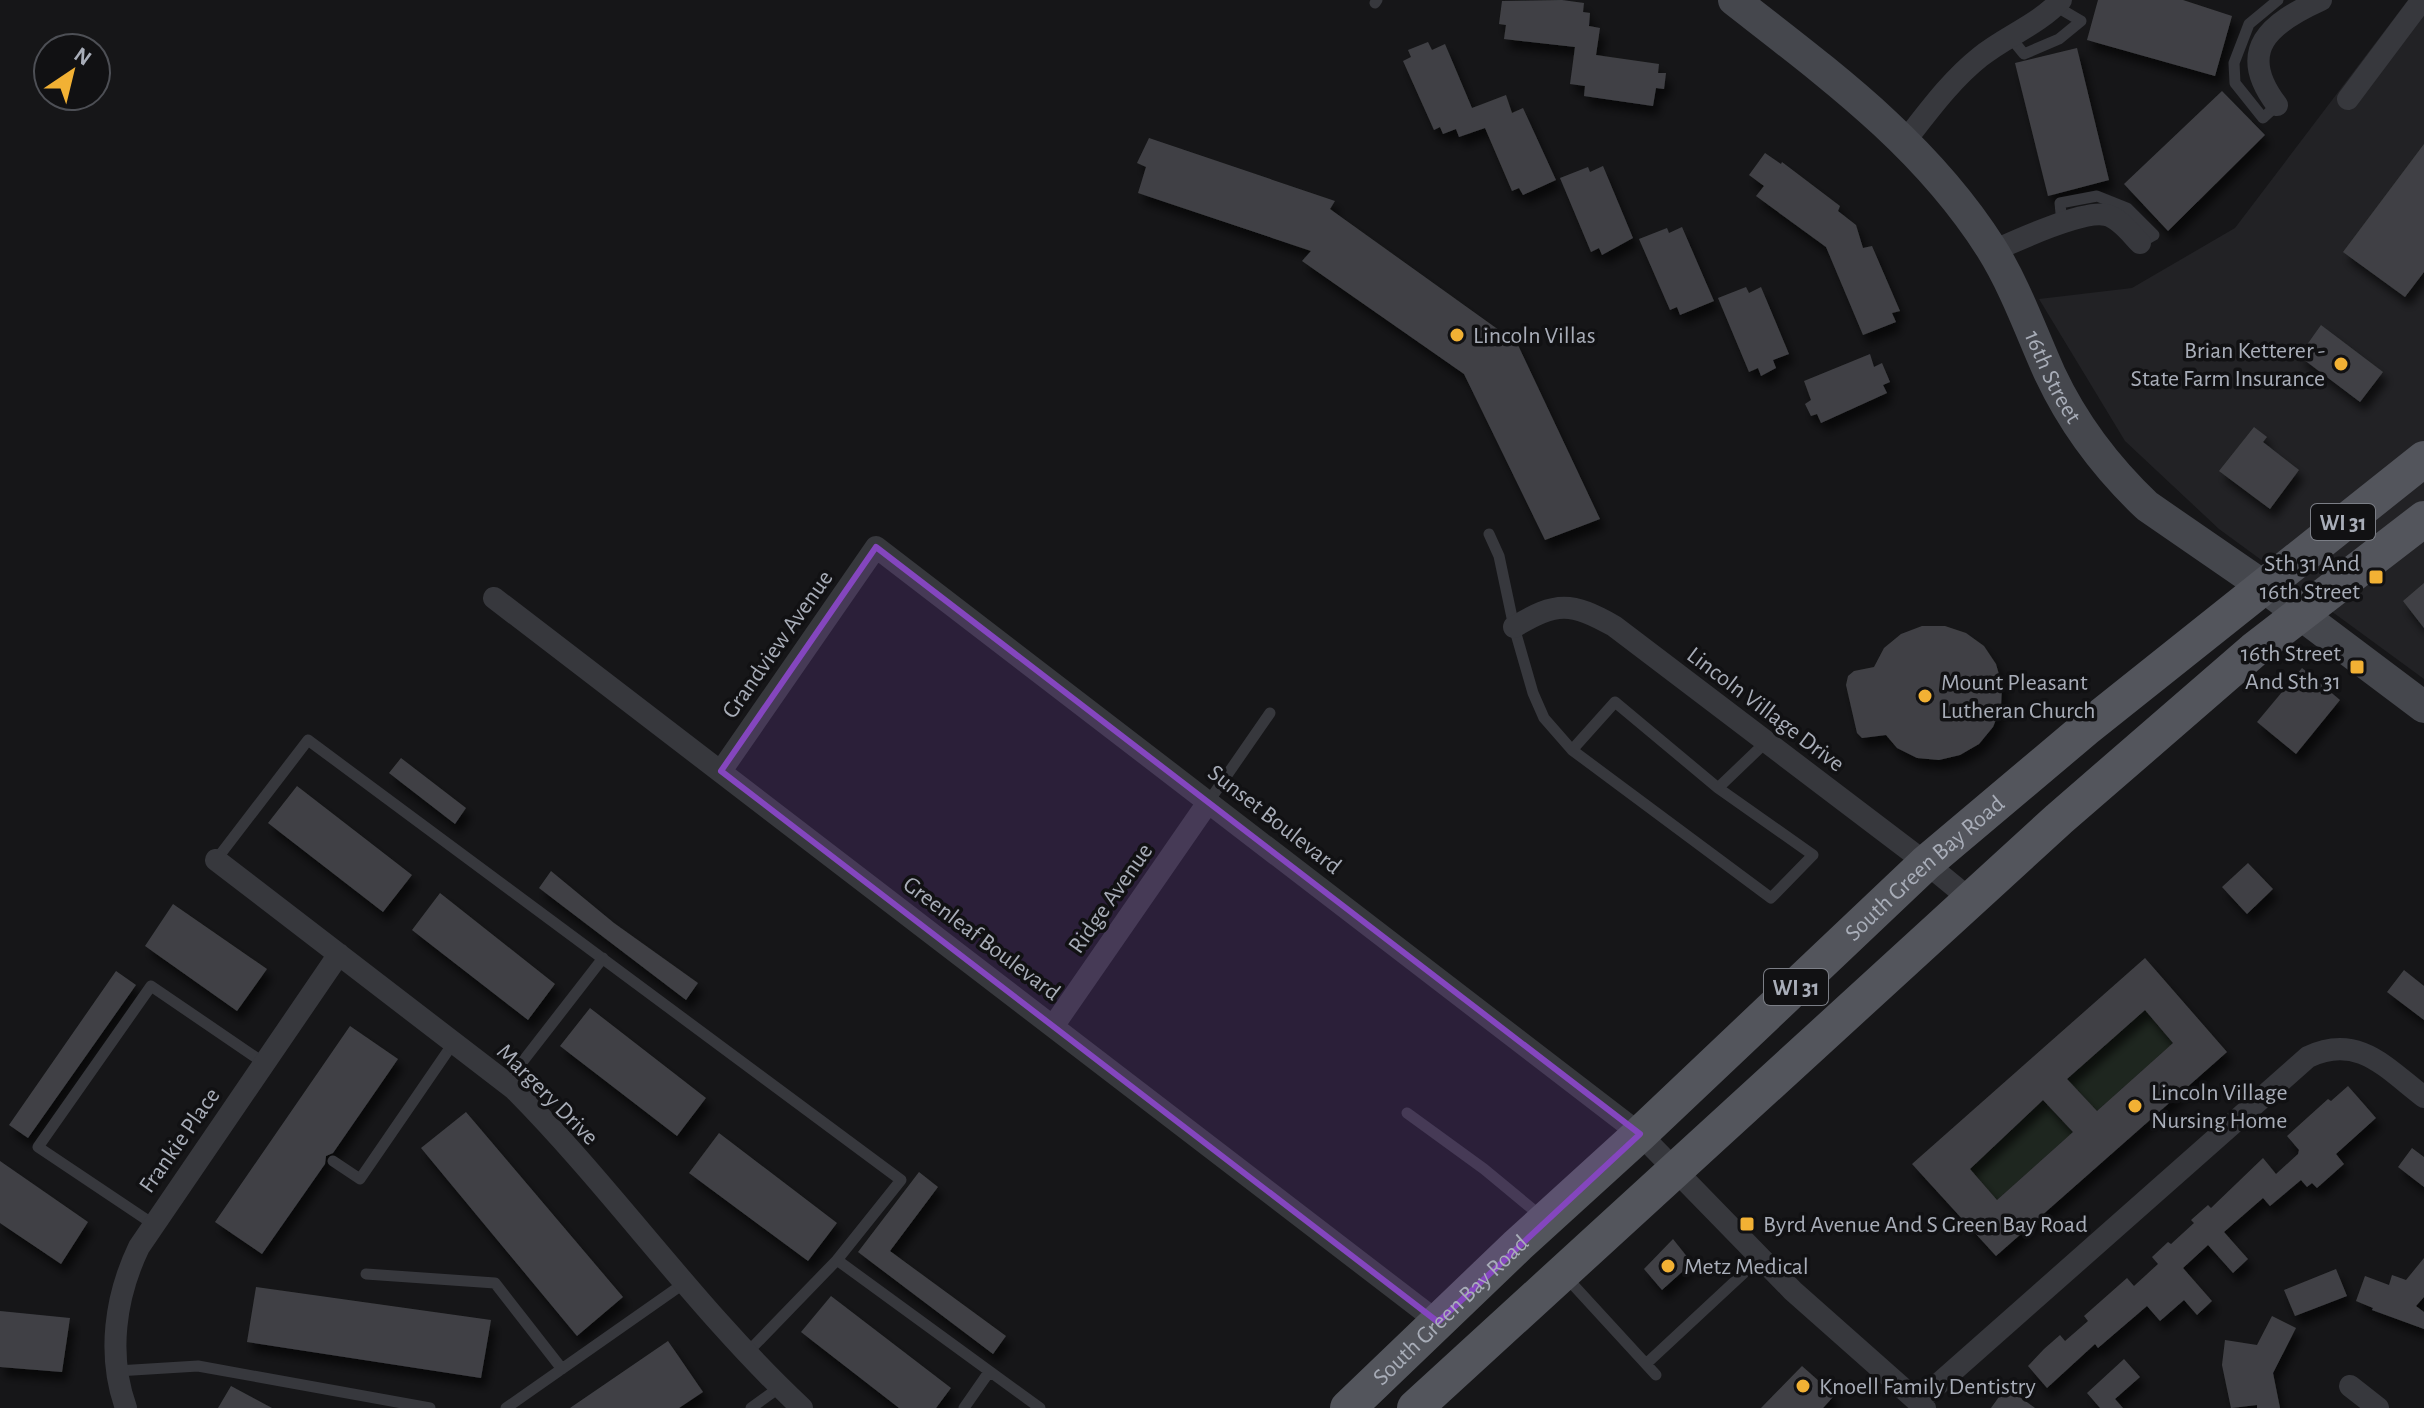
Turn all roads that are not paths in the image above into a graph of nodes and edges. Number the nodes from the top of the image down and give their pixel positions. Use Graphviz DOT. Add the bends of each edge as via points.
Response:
graph roads {
  1 [pos="1736,0"];
  2 [pos="2278,0"];
  3 [pos="2422,0"];
  4 [pos="2055,2"];
  5 [pos="2309,2"];
  6 [pos="2011,38"];
  7 [pos="2348,99"];
  8 [pos="2277,105"];
  9 [pos="1905,141"];
  10 [pos="2140,243"];
  11 [pos="1993,251"];
  12 [pos="2424,459"];
  13 [pos="2424,480"];
  14 [pos="2424,519"];
  15 [pos="1489,534"];
  16 [pos="876,547"];
  17 [pos="2263,586"];
  18 [pos="494,598"];
  19 [pos="2300,614"];
  20 [pos="1514,627"];
  21 [pos="2424,707"];
  22 [pos="1270,713"];
  23 [pos="1766,742"];
  24 [pos="1572,750"];
  25 [pos="721,771"];
  26 [pos="1718,788"];
  27 [pos="1209,801"];
  28 [pos="2025,850"];
  29 [pos="216,860"];
  30 [pos="1926,863"];
  31 [pos="1971,900"];
  32 [pos="339,954"];
  33 [pos="603,958"];
  34 [pos="1054,1025"];
  35 [pos="454,1042"];
  36 [pos="264,1063"];
  37 [pos="506,1083"];
  38 [pos="2424,1097"];
  39 [pos="1407,1113"];
  40 [pos="1640,1134"];
  41 [pos="333,1161"];
  42 [pos="1676,1171"];
  43 [pos="1545,1220"];
  44 [pos="153,1224"];
  45 [pos="1760,1258"];
  46 [pos="837,1260"];
  47 [pos="366,1274"];
  48 [pos="1563,1274"];
  49 [pos="683,1284"];
  50 [pos="1438,1322"];
  51 [pos="746,1354"];
  52 [pos="1646,1364"];
  53 [pos="562,1369"];
  54 [pos="989,1372"];
  55 [pos="118,1374"];
  56 [pos="1656,1375"];
  57 [pos="2350,1386"];
  58 [pos="780,1387"];
  59 [pos="1922,1405"];
  60 [pos="125,1408"];
  61 [pos="430,1408"];
  62 [pos="506,1408"];
  63 [pos="751,1408"];
  64 [pos="802,1408"];
  65 [pos="964,1408"];
  66 [pos="1040,1408"];
  67 [pos="1348,1408"];
  68 [pos="1415,1408"];
  69 [pos="2378,1408"];
  1 -- 9 [label="street, 16th Street"];
  2 -- 8 [label="lane" via="2249,24 2234,63 2235,83 2263,118"];
  3 -- 7 [label="street"];
  4 -- 6 [label="street"];
  4 -- 6 [label="lane" via="2081,21 2059,39 2024,54"];
  5 -- 8 [label="street" via="2270,30 2260,50 2258,70"];
  6 -- 9 [label="street" via="1981,56"];
  9 -- 11 [label="street, 16th Street" via="1958,200"];
  10 -- 11 [label="street" via="2106,215 2034,231"];
  11 -- 17 [label="street, 16th Street" via="2051,377 2106,462 2147,506"];
  12 -- 17 [label="main road, South Green Bay Road / WI 31"];
  13 -- 19 [label="main road" via="2402,504 2313,572 2298,598"];
  14 -- 19 [label="main road, South Green Bay Road / WI 31"];
  15 -- 20 [label="lane"];
  16 -- 25 [label="street, Grandview Avenue"];
  16 -- 27 [label="street, Sunset Boulevard"];
  17 -- 19 [label="street, 16th Street"];
  17 -- 28 [label="main road" via="2240,628 2068,779"];
  17 -- 30 [label="main road, South Green Bay Road / WI 31"];
  18 -- 25 [label="street, Greenleaf Boulevard"];
  19 -- 21 [label="street, 16th Street"];
  19 -- 28 [label="main road, South Green Bay Road / WI 31"];
  20 -- 23 [label="street, Lincoln Village Drive" via="1541,611 1584,610 1614,626"];
  20 -- 24 [label="lane" via="1544,718"];
  22 -- 27 [label="lane"];
  23 -- 26 [label="lane"];
  23 -- 30 [label="street, Lincoln Village Drive"];
  24 -- 26 [label="lane" via="1615,702"];
  24 -- 26 [label="lane" via="1771,898 1813,855"];
  25 -- 34 [label="street, Greenleaf Boulevard"];
  27 -- 34 [label="street, Ridge Avenue"];
  27 -- 40 [label="street, Sunset Boulevard"];
  28 -- 31 [label="main road, South Green Bay Road / WI 31"];
  29 -- 32 [label="street, Margery Drive"];
  29 -- 33 [label="lane" via="308,740"];
  30 -- 31 [label="street, Lincoln Village Drive"];
  30 -- 40 [label="main road, South Green Bay Road / WI 31"];
  31 -- 42 [label="main road, South Green Bay Road / WI 31"];
  32 -- 35 [label="street, Margery Drive"];
  32 -- 36 [label="street, Frankie Place"];
  33 -- 37 [label="lane"];
  33 -- 46 [label="lane" via="901,1180"];
  34 -- 50 [label="street, Greenleaf Boulevard"];
  35 -- 37 [label="street, Margery Drive"];
  35 -- 41 [label="lane" via="360,1179"];
  36 -- 44 [label="street, Frankie Place"];
  36 -- 44 [label="lane" via="151,986 38,1147"];
  37 -- 49 [label="street, Margery Drive"];
  38 -- 59 [label="street" via="2367,1054 2327,1050 2308,1057"];
  39 -- 43 [label="lane"];
  40 -- 42 [label="street, Sunset Boulevard"];
  40 -- 43 [label="main road, South Green Bay Road / WI 31"];
  42 -- 45 [label="street, Sunset Boulevard"];
  42 -- 48 [label="main road, South Green Bay Road / WI 31"];
  43 -- 50 [label="main road, South Green Bay Road / WI 31"];
  44 -- 55 [label="street, Frankie Place" via="125,1281 115,1335"];
  45 -- 52 [label="lane"];
  45 -- 59 [label="street, Sunset Boulevard"];
  46 -- 51 [label="lane"];
  46 -- 54 [label="lane"];
  47 -- 53 [label="lane" via="495,1283"];
  48 -- 52 [label="lane"];
  48 -- 68 [label="main road, South Green Bay Road / WI 31"];
  49 -- 51 [label="street, Margery Drive"];
  49 -- 53 [label="lane"];
  50 -- 67 [label="main road, South Green Bay Road / WI 31"];
  51 -- 58 [label="street, Margery Drive"];
  52 -- 56 [label="lane"];
  53 -- 62 [label="lane"];
  54 -- 65 [label="lane"];
  54 -- 66 [label="lane"];
  55 -- 60 [label="street, Frankie Place"];
  55 -- 61 [label="lane" via="198,1366"];
  57 -- 69 [label="street"];
  58 -- 63 [label="lane"];
  58 -- 64 [label="street, Margery Drive"];
}
